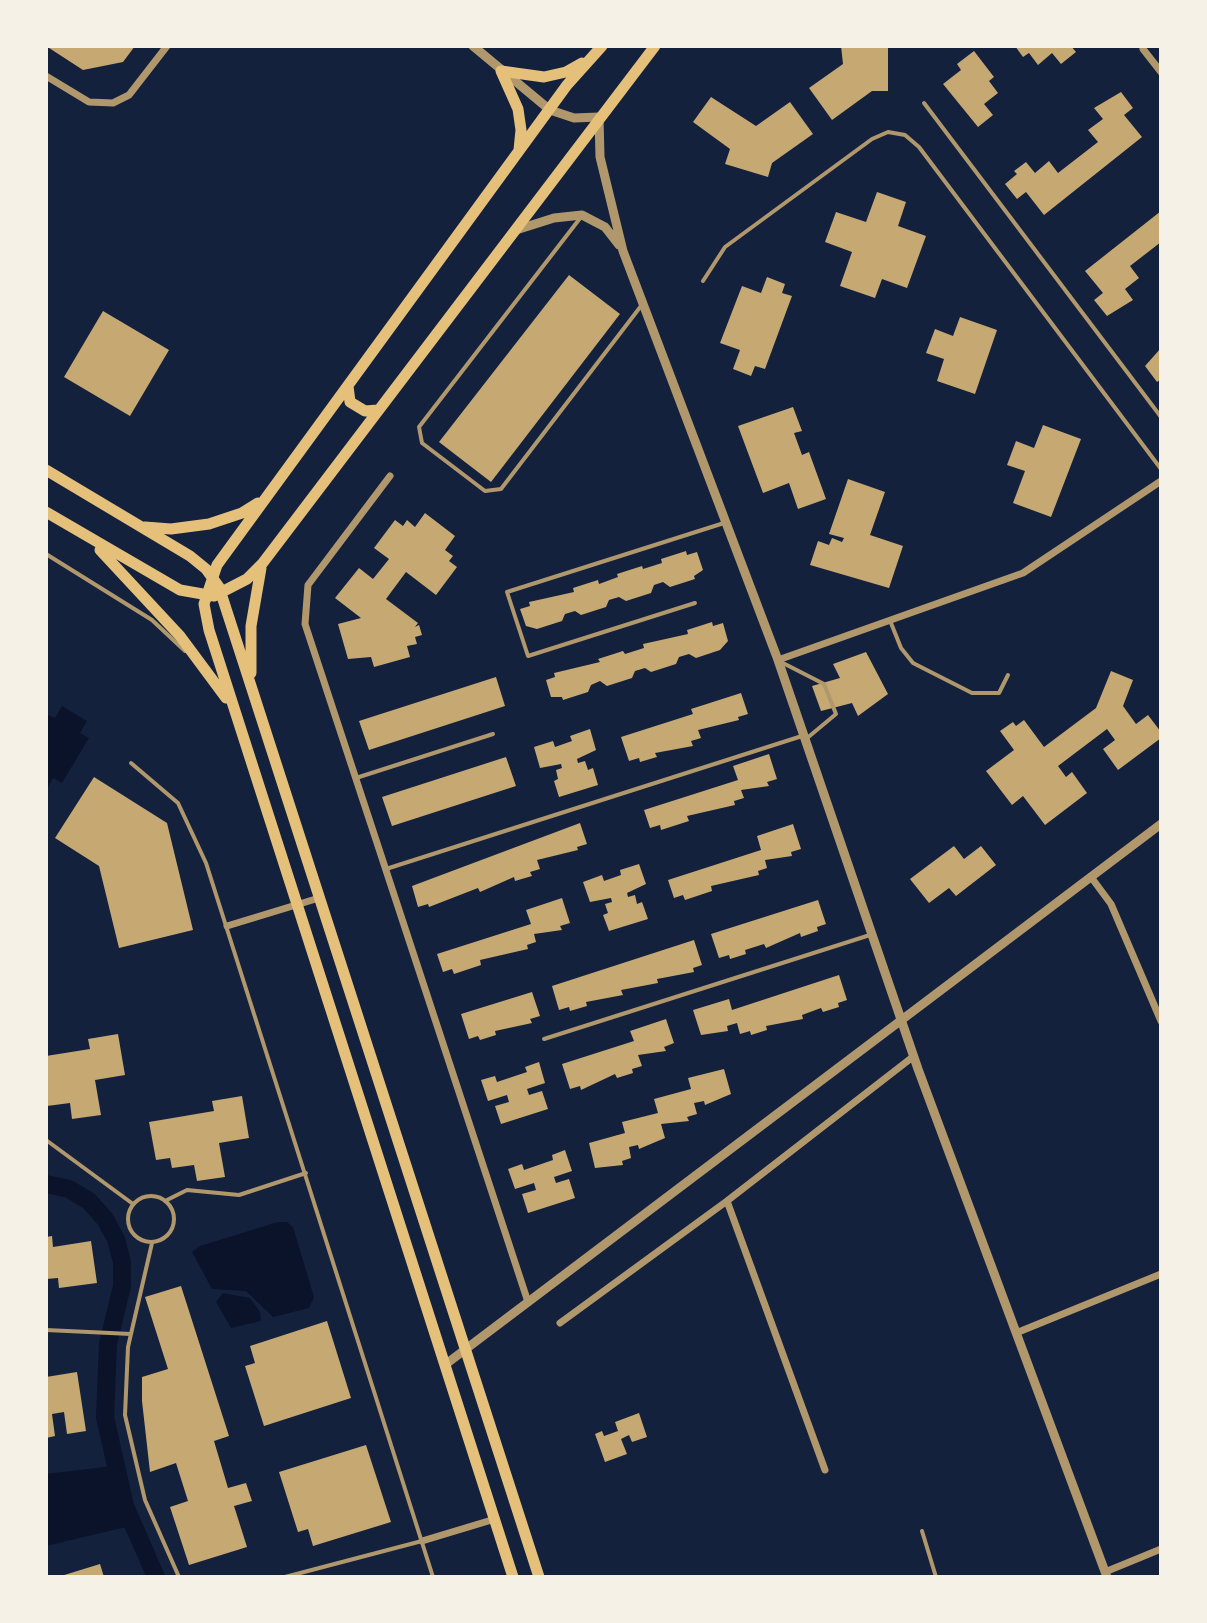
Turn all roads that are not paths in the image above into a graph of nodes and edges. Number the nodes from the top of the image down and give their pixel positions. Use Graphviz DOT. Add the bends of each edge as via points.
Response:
graph roads {
  1 [pos="167,46"];
  2 [pos="473,46"];
  3 [pos="655,46"];
  4 [pos="1143,49"];
  5 [pos="599,50"];
  6 [pos="501,71"];
  7 [pos="1161,72"];
  8 [pos="46,76"];
  9 [pos="924,103"];
  10 [pos="550,110"];
  11 [pos="599,117"];
  12 [pos="518,153"];
  13 [pos="582,215"];
  14 [pos="513,231"];
  15 [pos="623,251"];
  16 [pos="703,281"];
  17 [pos="643,303"];
  18 [pos="348,385"];
  19 [pos="378,410"];
  20 [pos="1161,417"];
  21 [pos="1161,469"];
  22 [pos="46,470"];
  23 [pos="390,476"];
  24 [pos="1161,481"];
  25 [pos="273,489"];
  26 [pos="46,512"];
  27 [pos="726,523"];
  28 [pos="135,524"];
  29 [pos="78,531"];
  30 [pos="46,554"];
  31 [pos="262,564"];
  32 [pos="212,575"];
  33 [pos="221,594"];
  34 [pos="205,595"];
  35 [pos="695,603"];
  36 [pos="891,623"];
  37 [pos="778,660"];
  38 [pos="1008,675"];
  39 [pos="252,690"];
  40 [pos="227,700"];
  41 [pos="238,722"];
  42 [pos="493,734"];
  43 [pos="805,737"];
  44 [pos="131,763"];
  45 [pos="356,778"];
  46 [pos="1161,824"];
  47 [pos="386,869"];
  48 [pos="1091,877"];
  49 [pos="319,898"];
  50 [pos="297,905"];
  51 [pos="227,926"];
  52 [pos="873,934"];
  53 [pos="902,1019"];
  54 [pos="1161,1021"];
  55 [pos="544,1039"];
  56 [pos="914,1056"];
  57 [pos="46,1140"];
  58 [pos="306,1173"];
  59 [pos="165,1201"];
  60 [pos="727,1201"];
  61 [pos="133,1204"];
  62 [pos="152,1243"];
  63 [pos="1161,1274"];
  64 [pos="528,1302"];
  65 [pos="560,1323"];
  66 [pos="46,1330"];
  67 [pos="1016,1333"];
  68 [pos="131,1334"];
  69 [pos="466,1349"];
  70 [pos="446,1364"];
  71 [pos="825,1470"];
  72 [pos="495,1519"];
  73 [pos="922,1531"];
  74 [pos="422,1541"];
  75 [pos="1161,1549"];
  76 [pos="1106,1574"];
  77 [pos="179,1577"];
  78 [pos="285,1577"];
  79 [pos="433,1577"];
  80 [pos="513,1577"];
  81 [pos="539,1577"];
  82 [pos="936,1577"];
  1 -- 8 [label="street" via="129,95 113,103 89,102"];
  2 -- 6 [label="street"];
  3 -- 11 [label="main road"];
  4 -- 7 [label="street"];
  5 -- 6 [label="main road" via="573,69 551,76 530,78"];
  5 -- 10 [label="main road"];
  6 -- 10 [label="street"];
  6 -- 12 [label="main road" via="520,117"];
  9 -- 20 [label="lane"];
  10 -- 11 [label="street" via="574,118"];
  10 -- 12 [label="main road"];
  11 -- 14 [label="main road"];
  11 -- 15 [label="street" via="600,157"];
  12 -- 18 [label="main road"];
  13 -- 14 [label="street"];
  13 -- 15 [label="street" via="605,227"];
  13 -- 17 [label="lane" via="419,427 422,443 485,491 501,489"];
  14 -- 19 [label="main road"];
  15 -- 17 [label="street"];
  16 -- 21 [label="lane" via="725,247 872,139 888,132 905,135"];
  17 -- 27 [label="street"];
  18 -- 19 [label="main road" via="350,402 365,411"];
  18 -- 25 [label="main road"];
  19 -- 31 [label="main road"];
  22 -- 28 [label="main road"];
  23 -- 45 [label="street" via="316,572 305,598 305,624"];
  24 -- 36 [label="street" via="1023,573"];
  25 -- 28 [label="main road" via="242,513 209,524 171,529"];
  25 -- 32 [label="main road"];
  26 -- 29 [label="main road"];
  27 -- 35 [label="lane" via="507,592 528,656"];
  27 -- 37 [label="street"];
  28 -- 32 [label="main road"];
  29 -- 34 [label="main road" via="170,586"];
  29 -- 40 [label="main road" via="146,597"];
  30 -- 40 [label="lane" via="152,620"];
  31 -- 33 [label="main road"];
  31 -- 39 [label="main road" via="251,626"];
  32 -- 33 [label="main road"];
  32 -- 34 [label="main road"];
  33 -- 34 [label="main road"];
  33 -- 39 [label="main road"];
  34 -- 41 [label="main road" via="206,622"];
  36 -- 37 [label="street"];
  36 -- 38 [label="lane" via="913,663 972,693 999,693"];
  37 -- 43 [label="street"];
  37 -- 43 [label="lane" via="824,684 836,714"];
  39 -- 49 [label="main road"];
  40 -- 41 [label="main road"];
  41 -- 50 [label="main road"];
  42 -- 45 [label="lane"];
  43 -- 47 [label="lane"];
  43 -- 52 [label="street"];
  44 -- 51 [label="lane" via="186,815"];
  45 -- 47 [label="street"];
  46 -- 48 [label="street"];
  47 -- 64 [label="street"];
  48 -- 53 [label="street"];
  48 -- 54 [label="street" via="1111,904"];
  49 -- 50 [label="street"];
  49 -- 69 [label="main road"];
  50 -- 51 [label="street"];
  50 -- 70 [label="main road"];
  51 -- 58 [label="lane"];
  52 -- 53 [label="street"];
  52 -- 55 [label="lane"];
  53 -- 56 [label="street"];
  53 -- 64 [label="street"];
  56 -- 60 [label="street"];
  56 -- 67 [label="street"];
  57 -- 61 [label="lane"];
  58 -- 59 [label="lane" via="239,1195 187,1190"];
  58 -- 74 [label="lane"];
  59 -- 61 [label="lane" via="147,1196"];
  59 -- 62 [label="lane" via="173,1213 172,1228"];
  60 -- 65 [label="street"];
  60 -- 71 [label="street"];
  61 -- 62 [label="lane" via="129,1228 136,1238"];
  62 -- 68 [label="lane"];
  63 -- 67 [label="street"];
  64 -- 69 [label="street"];
  66 -- 68 [label="lane"];
  67 -- 76 [label="street"];
  68 -- 77 [label="lane" via="124,1382 129,1438 145,1500"];
  69 -- 70 [label="street"];
  69 -- 81 [label="main road"];
  70 -- 72 [label="main road"];
  72 -- 74 [label="street"];
  72 -- 80 [label="main road"];
  73 -- 82 [label="lane"];
  74 -- 78 [label="lane"];
  74 -- 79 [label="lane"];
  75 -- 76 [label="street"];
}
